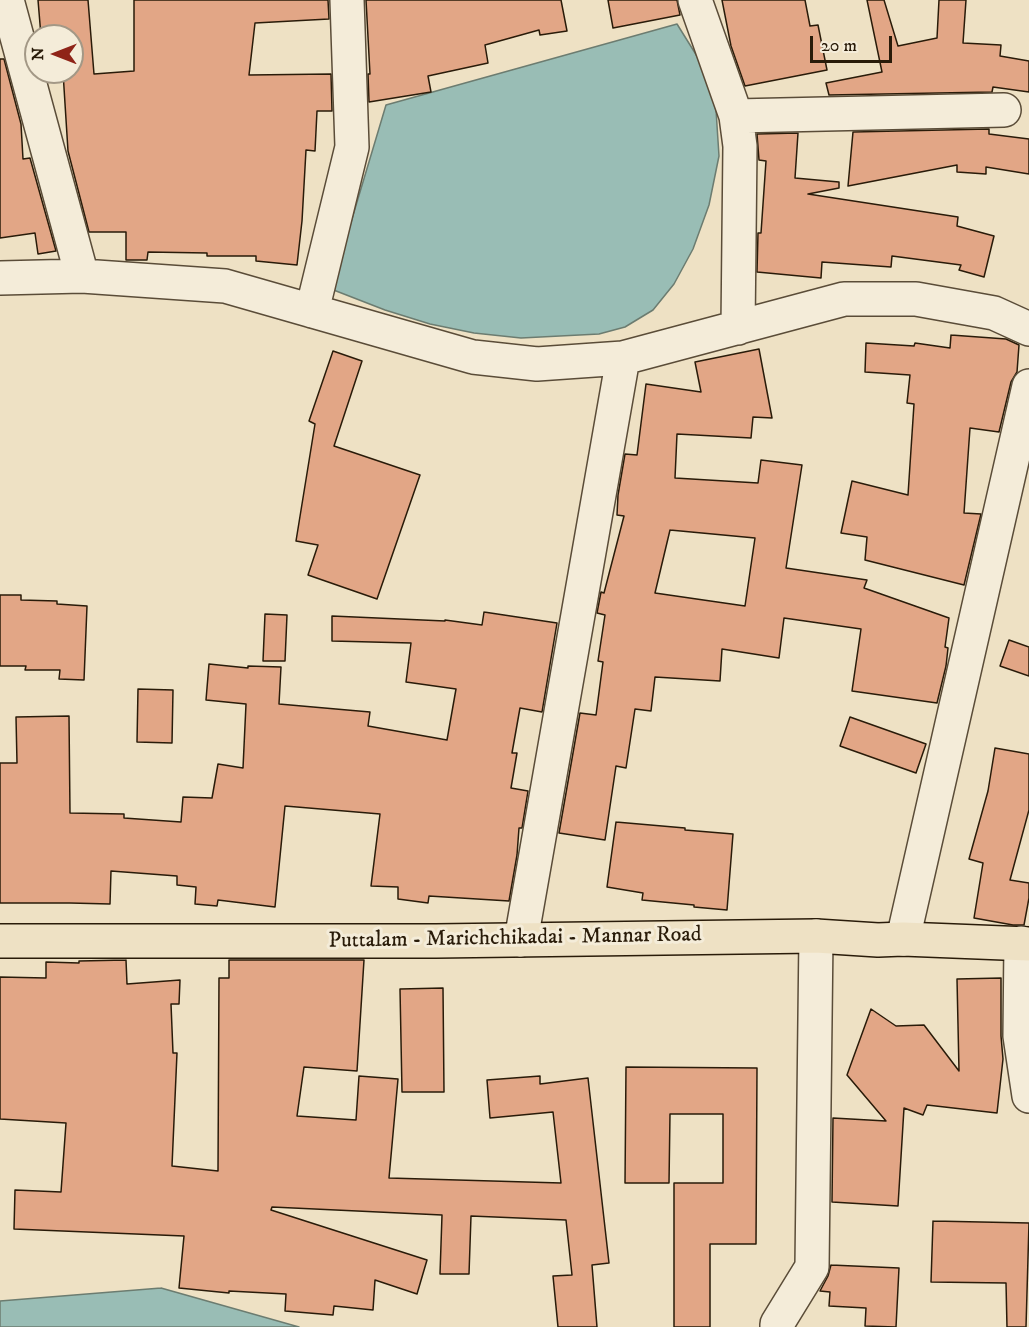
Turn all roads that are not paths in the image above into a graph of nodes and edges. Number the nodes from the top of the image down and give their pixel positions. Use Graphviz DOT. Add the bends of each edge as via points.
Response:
graph roads {
  1 [pos="7,0"];
  2 [pos="347,0"];
  3 [pos="695,0"];
  4 [pos="1004,110"];
  5 [pos="736,116"];
  6 [pos="82,276"];
  7 [pos="0,278"];
  8 [pos="312,311"];
  9 [pos="738,328"];
  10 [pos="1029,329"];
  11 [pos="623,358"];
  12 [pos="1029,386"];
  13 [pos="816,936"];
  14 [pos="903,939"];
  15 [pos="520,940"];
  16 [pos="0,941"];
  17 [pos="1025,944"];
  18 [pos="1029,1096"];
  19 [pos="777,1327"];
  1 -- 6 [label="street"];
  2 -- 8 [label="street" via="352,147"];
  3 -- 5 [label="street"];
  4 -- 5 [label="street"];
  5 -- 9 [label="street" via="740,146"];
  6 -- 7 [label="street"];
  6 -- 8 [label="street" via="225,286"];
  8 -- 11 [label="street" via="473,357 537,364"];
  9 -- 10 [label="street" via="844,299 916,298 994,313"];
  9 -- 11 [label="street"];
  11 -- 15 [label="street"];
  12 -- 14 [label="street"];
  13 -- 14 [label="main road, Puttalam - Marichchikadai - Mannar Road"];
  13 -- 15 [label="main road, Puttalam - Marichchikadai - Mannar Road"];
  13 -- 19 [label="street" via="812,1267"];
  14 -- 17 [label="main road, Puttalam - Marichchikadai - Mannar Road"];
  15 -- 16 [label="main road, Puttalam - Marichchikadai - Mannar Road"];
  17 -- 18 [label="street" via="1020,1036"];
}
